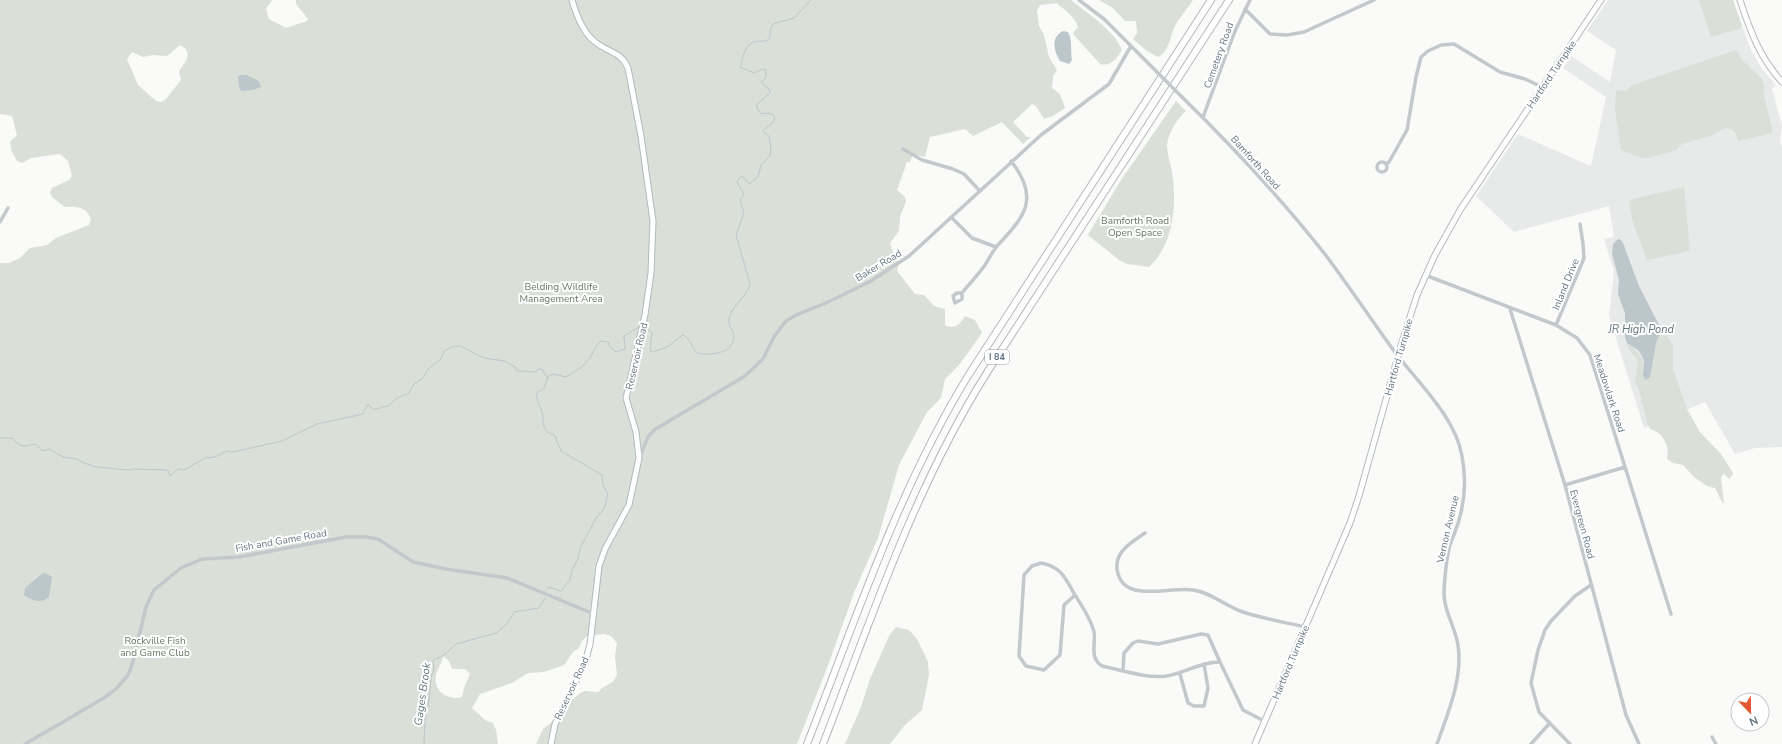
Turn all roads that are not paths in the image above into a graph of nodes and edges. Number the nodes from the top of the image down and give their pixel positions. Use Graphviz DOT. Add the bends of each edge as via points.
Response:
graph roads {
  1 [pos="572,0"];
  2 [pos="1079,0"];
  3 [pos="1210,0"];
  4 [pos="1229,0"];
  5 [pos="1250,0"];
  6 [pos="1374,0"];
  7 [pos="1601,0"];
  8 [pos="1740,0"];
  9 [pos="1245,9"];
  10 [pos="1131,46"];
  11 [pos="1782,82"];
  12 [pos="1542,87"];
  13 [pos="1203,117"];
  14 [pos="904,149"];
  15 [pos="1011,161"];
  16 [pos="1386,164"];
  17 [pos="979,190"];
  18 [pos="8,208"];
  19 [pos="951,217"];
  20 [pos="0,222"];
  21 [pos="1580,224"];
  22 [pos="996,247"];
  23 [pos="1425,275"];
  24 [pos="962,294"];
  25 [pos="1510,309"];
  26 [pos="1556,325"];
  27 [pos="1398,356"];
  28 [pos="639,458"];
  29 [pos="1625,467"];
  30 [pos="1565,485"];
  31 [pos="1145,533"];
  32 [pos="1591,585"];
  33 [pos="1075,595"];
  34 [pos="594,614"];
  35 [pos="1671,614"];
  36 [pos="1305,627"];
  37 [pos="1220,662"];
  38 [pos="1204,664"];
  39 [pos="1123,670"];
  40 [pos="1180,674"];
  41 [pos="1264,721"];
  42 [pos="1549,724"];
  43 [pos="1712,737"];
  44 [pos="25,744"];
  45 [pos="551,744"];
  46 [pos="807,744"];
  47 [pos="823,744"];
  48 [pos="1255,744"];
  49 [pos="1437,744"];
  50 [pos="1531,744"];
  51 [pos="1570,744"];
  52 [pos="1639,744"];
  53 [pos="1716,744"];
  1 -- 28 [label="main road, Reservoir Road" via="588,36 595,43 618,54 628,68 652,202 649,286 626,398 636,432"];
  2 -- 10 [label="street, Bamforth Road" via="1104,19"];
  3 -- 46 [label="highway, I 84" via="968,376 934,436 893,525"];
  4 -- 47 [label="highway, I 84" via="993,364 956,426 912,516"];
  5 -- 9 [label="street, Cemetery Road"];
  6 -- 9 [label="street" via="1295,35 1270,34"];
  7 -- 12 [label="main road, Hartford Turnpike"];
  8 -- 11 [label="main road" via="1755,44 1765,62"];
  9 -- 13 [label="street, Cemetery Road"];
  10 -- 13 [label="street, Bamforth Road, bridge"];
  10 -- 15 [label="street, Baker Road" via="1109,84"];
  12 -- 16 [label="street" via="1500,72 1454,44 1441,45 1428,51 1421,57 1407,130"];
  12 -- 23 [label="main road, Hartford Turnpike" via="1460,210"];
  13 -- 27 [label="street, Bamforth Road" via="1250,165 1301,224"];
  14 -- 17 [label="street" via="922,160 964,174"];
  15 -- 17 [label="street, Baker Road"];
  15 -- 22 [label="street" via="1025,185 1027,197 1020,221"];
  17 -- 19 [label="street, Baker Road"];
  18 -- 20 [label="street"];
  19 -- 22 [label="street" via="972,238"];
  19 -- 28 [label="street, Baker Road" via="890,269 826,304 786,321 756,367 654,430"];
  21 -- 26 [label="street, Inland Drive" via="1584,258"];
  22 -- 24 [label="street"];
  23 -- 25 [label="street, Meadowlark Road"];
  23 -- 27 [label="main road, Hartford Turnpike"];
  25 -- 26 [label="street, Meadowlark Road"];
  25 -- 30 [label="street, Evergreen Road"];
  26 -- 29 [label="street, Meadowlark Road" via="1577,338 1590,355"];
  27 -- 36 [label="main road, Hartford Turnpike" via="1359,496"];
  27 -- 49 [label="street, Vernon Avenue" via="1450,425 1460,449 1464,474 1463,505 1449,551 1444,592 1458,643 1458,673"];
  28 -- 34 [label="main road, Reservoir Road" via="629,505 605,549 599,566"];
  29 -- 30 [label="street"];
  29 -- 35 [label="street, Meadowlark Road"];
  30 -- 32 [label="street, Evergreen Road"];
  31 -- 36 [label="street" via="1121,551 1117,560 1121,581 1129,589 1193,590 1206,593 1242,612"];
  32 -- 42 [label="street" via="1575,596 1544,630 1531,683 1539,712"];
  32 -- 52 [label="street, Evergreen Road" via="1626,715"];
  33 -- 33 [label="street" via="1064,575 1053,565 1041,563 1032,566 1024,575 1019,656 1026,666 1044,670 1060,655 1064,605"];
  33 -- 39 [label="street" via="1094,631 1094,653 1097,663"];
  34 -- 44 [label="street, Fish and Game Road" via="507,578 413,562 378,539 366,537 338,538 239,557 202,559 182,568 154,590 146,607 132,665 128,675 116,689"];
  34 -- 45 [label="main road, Reservoir Road" via="585,663 555,724"];
  36 -- 41 [label="main road, Hartford Turnpike"];
  37 -- 38 [label="street"];
  37 -- 39 [label="street" via="1208,636 1202,634 1158,644 1138,641 1133,643 1124,653"];
  37 -- 41 [label="street" via="1243,710"];
  38 -- 40 [label="street"];
  38 -- 40 [label="street" via="1208,688 1204,706 1188,703"];
  39 -- 40 [label="street" via="1164,676"];
  41 -- 48 [label="main road, Hartford Turnpike"];
  42 -- 50 [label="street"];
  42 -- 51 [label="street"];
  43 -- 53 [label="street"];
}
